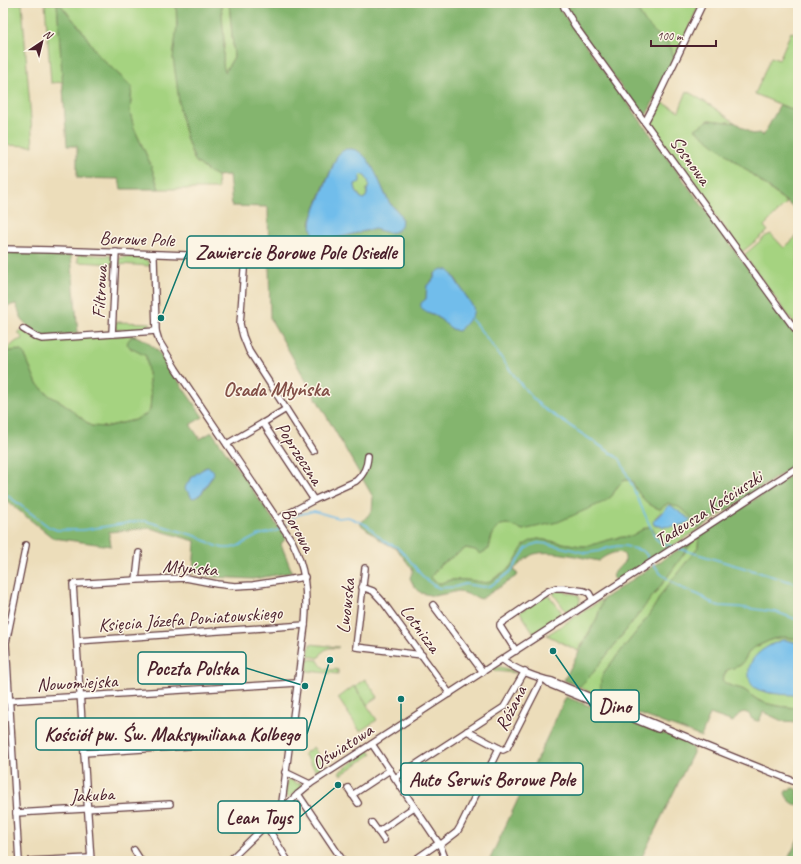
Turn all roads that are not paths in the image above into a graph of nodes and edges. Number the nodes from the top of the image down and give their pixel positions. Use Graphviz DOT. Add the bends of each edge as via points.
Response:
graph roads {
  1 [pos="563,3"];
  2 [pos="703,3"];
  3 [pos="645,122"];
  4 [pos="3,249"];
  5 [pos="116,252"];
  6 [pos="148,254"];
  7 [pos="245,258"];
  8 [pos="269,258"];
  9 [pos="23,329"];
  10 [pos="156,331"];
  11 [pos="798,332"];
  12 [pos="112,334"];
  13 [pos="286,409"];
  14 [pos="263,423"];
  15 [pos="228,444"];
  16 [pos="312,451"];
  17 [pos="368,456"];
  18 [pos="798,467"];
  19 [pos="314,500"];
  20 [pos="279,521"];
  21 [pos="26,545"];
  22 [pos="139,553"];
  23 [pos="365,568"];
  24 [pos="634,574"];
  25 [pos="305,577"];
  26 [pos="136,580"];
  27 [pos="362,587"];
  28 [pos="593,600"];
  29 [pos="433,605"];
  30 [pos="305,625"];
  31 [pos="5,641"];
  32 [pos="77,641"];
  33 [pos="516,651"];
  34 [pos="422,655"];
  35 [pos="503,660"];
  36 [pos="525,671"];
  37 [pos="483,672"];
  38 [pos="542,679"];
  39 [pos="297,684"];
  40 [pos="450,694"];
  41 [pos="80,697"];
  42 [pos="10,700"];
  43 [pos="3,701"];
  44 [pos="467,731"];
  45 [pos="290,739"];
  46 [pos="372,744"];
  47 [pos="499,748"];
  48 [pos="84,753"];
  49 [pos="390,770"];
  50 [pos="286,772"];
  51 [pos="396,778"];
  52 [pos="798,783"];
  53 [pos="310,784"];
  54 [pos="348,788"];
  55 [pos="298,794"];
  56 [pos="352,795"];
  57 [pos="358,803"];
  58 [pos="170,804"];
  59 [pos="414,807"];
  60 [pos="87,809"];
  61 [pos="281,810"];
  62 [pos="16,813"];
  63 [pos="372,823"];
  64 [pos="266,825"];
  65 [pos="378,832"];
  66 [pos="384,840"];
  67 [pos="440,844"];
  68 [pos="134,850"];
  69 [pos="90,859"];
  70 [pos="19,861"];
  71 [pos="30,861"];
  72 [pos="142,861"];
  73 [pos="229,861"];
  74 [pos="288,861"];
  75 [pos="343,861"];
  76 [pos="413,861"];
  77 [pos="446,861"];
  1 -- 3 [label="street, Sosnowa" via="575,26"];
  2 -- 3 [label="street"];
  3 -- 11 [label="street, Sosnowa"];
  4 -- 5 [label="street, Borowe Pole"];
  5 -- 6 [label="street, Borowe Pole"];
  5 -- 12 [label="street, Filtrowa"];
  6 -- 7 [label="street, Borowe Pole"];
  6 -- 10 [label="street, Borowa" via="154,259"];
  7 -- 8 [label="street, Borowe Pole"];
  7 -- 13 [label="street" via="240,324 243,336 249,351"];
  9 -- 12 [label="street" via="42,339"];
  10 -- 12 [label="street"];
  10 -- 15 [label="street, Borowa" via="164,350"];
  13 -- 14 [label="street"];
  13 -- 16 [label="street"];
  14 -- 15 [label="street, Poprzeczna"];
  14 -- 19 [label="street, Poprzeczna"];
  15 -- 20 [label="street, Borowa"];
  17 -- 19 [label="street" via="365,470 356,481"];
  18 -- 24 [label="street, Tadeusza Kościuszki"];
  19 -- 20 [label="street, Poprzeczna"];
  20 -- 25 [label="street, Borowa" via="292,541"];
  21 -- 31 [label="street"];
  22 -- 26 [label="street"];
  23 -- 27 [label="street, Lwowska"];
  24 -- 28 [label="street, Oświatowa"];
  25 -- 26 [label="street, Młyńska" via="235,586 186,578"];
  25 -- 30 [label="street, Borowa"];
  26 -- 32 [label="street, Młyńska" via="73,584"];
  27 -- 34 [label="street, Lotnicza" via="373,591 383,602"];
  27 -- 34 [label="street, Lwowska" via="356,647"];
  28 -- 33 [label="street, Oświatowa"];
  28 -- 33 [label="street" via="584,591 559,588 548,591 500,624"];
  29 -- 37 [label="street"];
  30 -- 32 [label="street, Księcia Józefa Poniatowskiego"];
  30 -- 39 [label="street, Borowa"];
  31 -- 42 [label="street"];
  32 -- 41 [label="street"];
  33 -- 35 [label="street, Oświatowa"];
  34 -- 40 [label="street, Lotnicza"];
  35 -- 36 [label="street"];
  35 -- 37 [label="street, Oświatowa"];
  36 -- 38 [label="street"];
  36 -- 44 [label="street" via="504,707"];
  37 -- 40 [label="street, Oświatowa"];
  38 -- 47 [label="street, Różana" via="507,748"];
  38 -- 52 [label="street"];
  39 -- 41 [label="street, Nowomiejska"];
  39 -- 45 [label="street, Borowa"];
  40 -- 46 [label="street, Oświatowa"];
  41 -- 42 [label="street, Nowomiejska"];
  41 -- 48 [label="street"];
  42 -- 43 [label="street, Nowomiejska"];
  42 -- 62 [label="street"];
  44 -- 47 [label="street"];
  44 -- 51 [label="street"];
  45 -- 48 [label="street"];
  45 -- 50 [label="street, Borowa"];
  46 -- 49 [label="street"];
  46 -- 53 [label="street, Oświatowa"];
  47 -- 67 [label="street, Różana" via="460,828"];
  48 -- 60 [label="street"];
  49 -- 51 [label="street"];
  49 -- 56 [label="street"];
  50 -- 53 [label="street"];
  50 -- 61 [label="street, Borowa"];
  51 -- 59 [label="street"];
  53 -- 55 [label="street, Oświatowa"];
  54 -- 56 [label="street"];
  55 -- 61 [label="street, Oświatowa"];
  55 -- 75 [label="street"];
  56 -- 57 [label="street"];
  58 -- 60 [label="street, Jakuba"];
  59 -- 65 [label="street"];
  59 -- 67 [label="street"];
  60 -- 62 [label="street, Jakuba"];
  60 -- 69 [label="street"];
  61 -- 64 [label="street, Oświatowa"];
  62 -- 70 [label="street"];
  63 -- 65 [label="street"];
  64 -- 73 [label="street, Oświatowa"];
  64 -- 74 [label="street"];
  65 -- 66 [label="street"];
  67 -- 76 [label="street, Różana"];
  67 -- 77 [label="street"];
  68 -- 72 [label="street"];
  69 -- 71 [label="street"];
}
